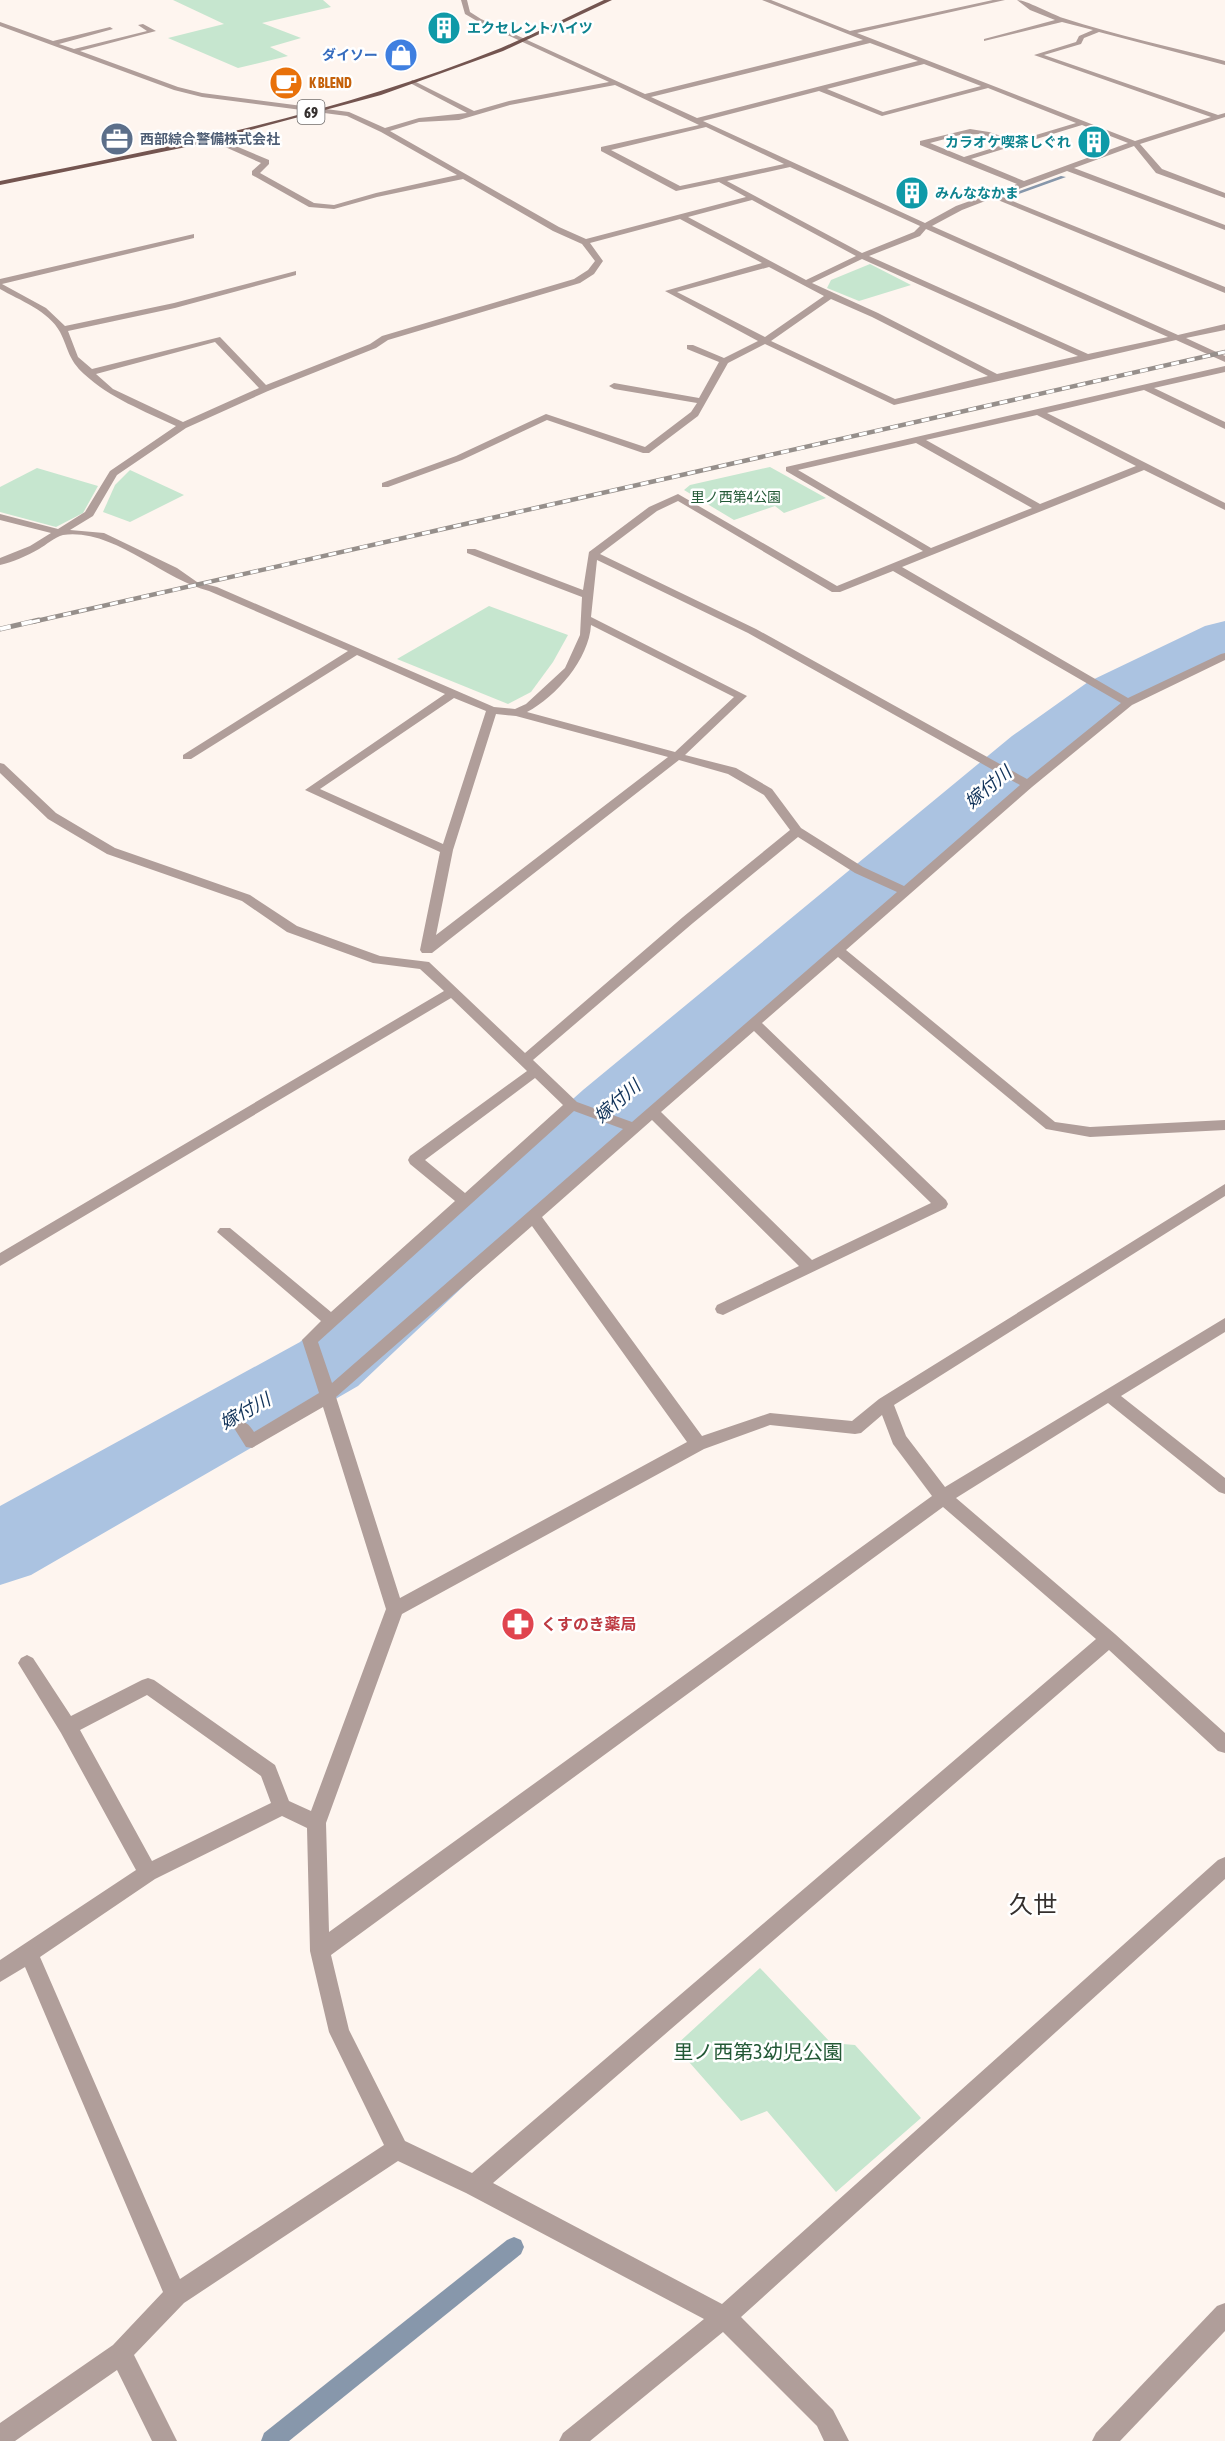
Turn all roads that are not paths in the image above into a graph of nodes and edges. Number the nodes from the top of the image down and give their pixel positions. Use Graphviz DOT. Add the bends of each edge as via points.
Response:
graph roads {
  1 [pos="464,0"];
  2 [pos="609,0"];
  3 [pos="765,0"];
  4 [pos="1002,0"];
  5 [pos="1020,0"];
  6 [pos="1062,20"];
  7 [pos="0,24"];
  8 [pos="141,25"];
  9 [pos="110,29"];
  10 [pos="1096,31"];
  11 [pos="848,33"];
  12 [pos="524,40"];
  13 [pos="986,40"];
  14 [pos="869,41"];
  15 [pos="53,43"];
  16 [pos="73,51"];
  17 [pos="924,62"];
  18 [pos="1225,63"];
  19 [pos="412,82"];
  20 [pos="617,83"];
  21 [pos="985,87"];
  22 [pos="820,89"];
  23 [pos="645,96"];
  24 [pos="319,110"];
  25 [pos="474,114"];
  26 [pos="1221,116"];
  27 [pos="698,120"];
  28 [pos="1082,123"];
  29 [pos="707,125"];
  30 [pos="384,130"];
  31 [pos="209,138"];
  32 [pos="1016,143"];
  33 [pos="1136,143"];
  34 [pos="964,159"];
  35 [pos="792,164"];
  36 [pos="1066,168"];
  37 [pos="464,177"];
  38 [pos="722,181"];
  39 [pos="0,182"];
  40 [pos="1024,184"];
  41 [pos="992,195"];
  42 [pos="1225,196"];
  43 [pos="752,198"];
  44 [pos="681,217"];
  45 [pos="926,226"];
  46 [pos="1225,228"];
  47 [pos="191,236"];
  48 [pos="585,242"];
  49 [pos="864,255"];
  50 [pos="770,264"];
  51 [pos="293,273"];
  52 [pos="0,284"];
  53 [pos="806,284"];
  54 [pos="1225,290"];
  55 [pos="830,296"];
  56 [pos="1225,327"];
  57 [pos="63,329"];
  58 [pos="1178,337"];
  59 [pos="765,341"];
  60 [pos="690,347"];
  61 [pos="1089,358"];
  62 [pos="1225,359"];
  63 [pos="724,361"];
  64 [pos="1225,369"];
  65 [pos="88,373"];
  66 [pos="996,377"];
  67 [pos="614,386"];
  68 [pos="1145,387"];
  69 [pos="265,389"];
  70 [pos="702,401"];
  71 [pos="1038,412"];
  72 [pos="183,426"];
  73 [pos="1225,426"];
  74 [pos="918,440"];
  75 [pos="1144,466"];
  76 [pos="385,485"];
  77 [pos="1225,507"];
  78 [pos="1040,508"];
  79 [pos="0,517"];
  80 [pos="59,532"];
  81 [pos="471,551"];
  82 [pos="931,552"];
  83 [pos="593,554"];
  84 [pos="0,562"];
  85 [pos="894,567"];
  86 [pos="586,595"];
  87 [pos="585,618"];
  88 [pos="356,651"];
  89 [pos="1225,656"];
  90 [pos="453,693"];
  91 [pos="1128,703"];
  92 [pos="492,710"];
  93 [pos="517,713"];
  94 [pos="187,757"];
  95 [pos="676,757"];
  96 [pos="0,767"];
  97 [pos="1028,784"];
  98 [pos="797,831"];
  99 [pos="447,850"];
  100 [pos="905,891"];
  101 [pos="428,947"];
  102 [pos="838,950"];
  103 [pos="424,965"];
  104 [pos="452,992"];
  105 [pos="754,1023"];
  106 [pos="525,1060"];
  107 [pos="536,1071"];
  108 [pos="572,1105"];
  109 [pos="652,1112"];
  110 [pos="1225,1125"];
  111 [pos="634,1128"];
  112 [pos="1225,1189"];
  113 [pos="465,1201"];
  114 [pos="533,1216"];
  115 [pos="225,1232"];
  116 [pos="0,1260"];
  117 [pos="810,1268"];
  118 [pos="723,1309"];
  119 [pos="332,1321"];
  120 [pos="1225,1324"];
  121 [pos="1109,1395"];
  122 [pos="326,1397"];
  123 [pos="885,1403"];
  124 [pos="242,1428"];
  125 [pos="698,1444"];
  126 [pos="1225,1487"];
  127 [pos="943,1497"];
  128 [pos="394,1609"];
  129 [pos="1109,1639"];
  130 [pos="27,1663"];
  131 [pos="68,1727"];
  132 [pos="1225,1745"];
  133 [pos="282,1808"];
  134 [pos="316,1823"];
  135 [pos="1225,1866"];
  136 [pos="148,1873"];
  137 [pos="320,1951"];
  138 [pos="29,1954"];
  139 [pos="0,1972"];
  140 [pos="397,2149"];
  141 [pos="474,2185"];
  142 [pos="176,2295"];
  143 [pos="1225,2314"];
  144 [pos="724,2317"];
  145 [pos="121,2353"];
  146 [pos="0,2437"];
  147 [pos="165,2441"];
  148 [pos="571,2441"];
  149 [pos="837,2441"];
  150 [pos="1104,2441"];
  1 -- 12 [label="street" via="471,16"];
  2 -- 12 [label="main road, 69"];
  3 -- 11 [label="street"];
  4 -- 11 [label="street"];
  5 -- 6 [label="street"];
  6 -- 10 [label="street"];
  6 -- 13 [label="street"];
  7 -- 15 [label="street"];
  8 -- 16 [label="street" via="153,31"];
  9 -- 15 [label="street"];
  10 -- 18 [label="street"];
  10 -- 26 [label="street" via="1079,43 1037,55"];
  11 -- 14 [label="street"];
  12 -- 19 [label="main road, 69"];
  12 -- 20 [label="street"];
  14 -- 17 [label="street"];
  14 -- 23 [label="street"];
  15 -- 16 [label="street"];
  16 -- 24 [label="street" via="185,91"];
  17 -- 21 [label="street"];
  17 -- 22 [label="street"];
  19 -- 24 [label="main road, 69"];
  19 -- 25 [label="street"];
  20 -- 23 [label="street"];
  20 -- 25 [label="street" via="509,103"];
  21 -- 22 [label="street" via="882,114"];
  21 -- 28 [label="street"];
  22 -- 27 [label="street"];
  23 -- 27 [label="street"];
  24 -- 30 [label="street" via="348,114"];
  24 -- 31 [label="main road, 69"];
  25 -- 30 [label="street" via="419,120"];
  26 -- 33 [label="street"];
  27 -- 29 [label="street"];
  28 -- 32 [label="street"];
  28 -- 33 [label="street"];
  29 -- 35 [label="street"];
  29 -- 38 [label="street" via="604,149 679,189"];
  30 -- 37 [label="street"];
  31 -- 37 [label="street" via="266,162 255,173 312,205 334,207"];
  31 -- 39 [label="main road, 69"];
  32 -- 34 [label="street"];
  32 -- 34 [label="street" via="968,129 923,143"];
  33 -- 36 [label="street"];
  33 -- 42 [label="street" via="1159,171"];
  34 -- 40 [label="street"];
  35 -- 38 [label="street"];
  35 -- 45 [label="street"];
  36 -- 40 [label="street"];
  36 -- 46 [label="street"];
  37 -- 48 [label="street"];
  38 -- 43 [label="street"];
  40 -- 41 [label="street"];
  41 -- 45 [label="street"];
  41 -- 54 [label="street"];
  43 -- 44 [label="street"];
  43 -- 49 [label="street"];
  44 -- 48 [label="street"];
  44 -- 50 [label="street"];
  45 -- 49 [label="street" via="916,234"];
  45 -- 58 [label="street"];
  47 -- 52 [label="street"];
  48 -- 69 [label="street" via="599,261 577,281 385,338"];
  49 -- 53 [label="street"];
  49 -- 61 [label="street"];
  50 -- 53 [label="street"];
  50 -- 59 [label="street" via="669,291"];
  51 -- 57 [label="street" via="175,305"];
  52 -- 57 [label="street" via="43,310"];
  53 -- 55 [label="street"];
  55 -- 59 [label="street"];
  55 -- 66 [label="street"];
  56 -- 58 [label="street"];
  57 -- 65 [label="street" via="74,358"];
  58 -- 61 [label="street"];
  58 -- 62 [label="street"];
  59 -- 63 [label="street"];
  59 -- 66 [label="street" via="894,402"];
  60 -- 63 [label="street"];
  61 -- 66 [label="street"];
  63 -- 70 [label="street"];
  64 -- 68 [label="street"];
  65 -- 69 [label="street" via="217,339"];
  65 -- 72 [label="street" via="121,398"];
  67 -- 70 [label="street"];
  68 -- 71 [label="street"];
  68 -- 73 [label="street"];
  69 -- 72 [label="street"];
  70 -- 76 [label="street" via="695,414 646,451 546,417 459,458"];
  71 -- 74 [label="street"];
  71 -- 75 [label="street"];
  72 -- 80 [label="street" via="113,473 89,514"];
  74 -- 78 [label="street"];
  74 -- 82 [label="street" via="789,469"];
  75 -- 77 [label="street"];
  75 -- 78 [label="street"];
  78 -- 82 [label="street"];
  79 -- 80 [label="street"];
  80 -- 84 [label="street"];
  80 -- 88 [label="street" via="100,535 173,570 193,584"];
  81 -- 86 [label="street"];
  82 -- 85 [label="street"];
  83 -- 85 [label="street" via="653,509 678,497 836,590"];
  83 -- 86 [label="street"];
  83 -- 97 [label="street" via="752,631"];
  85 -- 91 [label="street"];
  86 -- 87 [label="street"];
  87 -- 93 [label="street" via="585,635 570,669"];
  87 -- 95 [label="street" via="741,696"];
  88 -- 90 [label="street"];
  88 -- 94 [label="street"];
  89 -- 91 [label="street"];
  90 -- 92 [label="street"];
  90 -- 99 [label="street" via="311,790"];
  91 -- 97 [label="street"];
  92 -- 93 [label="street"];
  92 -- 99 [label="street"];
  93 -- 95 [label="street"];
  95 -- 98 [label="street" via="732,771 768,792"];
  95 -- 101 [label="street"];
  96 -- 103 [label="street" via="52,816 111,851 246,898 292,929 378,960"];
  97 -- 100 [label="street"];
  98 -- 100 [label="street" via="859,870"];
  98 -- 106 [label="street"];
  99 -- 101 [label="street"];
  100 -- 102 [label="street"];
  101 -- 103 [label="street"];
  102 -- 105 [label="street"];
  102 -- 110 [label="street" via="1051,1126 1090,1132"];
  103 -- 104 [label="street"];
  104 -- 106 [label="street"];
  104 -- 116 [label="street"];
  105 -- 109 [label="street"];
  105 -- 117 [label="street" via="941,1204"];
  106 -- 107 [label="street"];
  107 -- 108 [label="street"];
  107 -- 113 [label="street" via="415,1160"];
  108 -- 111 [label="street"];
  108 -- 113 [label="street"];
  109 -- 111 [label="street"];
  109 -- 117 [label="street"];
  111 -- 114 [label="street"];
  112 -- 123 [label="street"];
  113 -- 119 [label="street"];
  114 -- 122 [label="street"];
  114 -- 125 [label="street"];
  115 -- 119 [label="street"];
  117 -- 118 [label="street"];
  119 -- 122 [label="street" via="310,1340"];
  120 -- 121 [label="street"];
  121 -- 126 [label="street"];
  121 -- 127 [label="street"];
  122 -- 124 [label="street" via="252,1442"];
  122 -- 128 [label="street"];
  123 -- 125 [label="street" via="855,1428 770,1419"];
  123 -- 127 [label="street" via="899,1439"];
  125 -- 128 [label="street"];
  127 -- 129 [label="street"];
  127 -- 137 [label="street"];
  128 -- 134 [label="street"];
  129 -- 132 [label="street"];
  129 -- 141 [label="street"];
  130 -- 131 [label="street"];
  131 -- 133 [label="street" via="148,1686 268,1771"];
  131 -- 136 [label="street"];
  133 -- 134 [label="street"];
  133 -- 136 [label="street"];
  134 -- 137 [label="street"];
  135 -- 144 [label="street"];
  136 -- 138 [label="street"];
  137 -- 140 [label="street" via="339,2032"];
  138 -- 139 [label="street"];
  138 -- 142 [label="street"];
  140 -- 141 [label="street"];
  140 -- 142 [label="street"];
  141 -- 144 [label="street"];
  142 -- 145 [label="street"];
  143 -- 150 [label="street"];
  144 -- 148 [label="street"];
  144 -- 149 [label="street" via="825,2418"];
  145 -- 146 [label="street"];
  145 -- 147 [label="street"];
}
